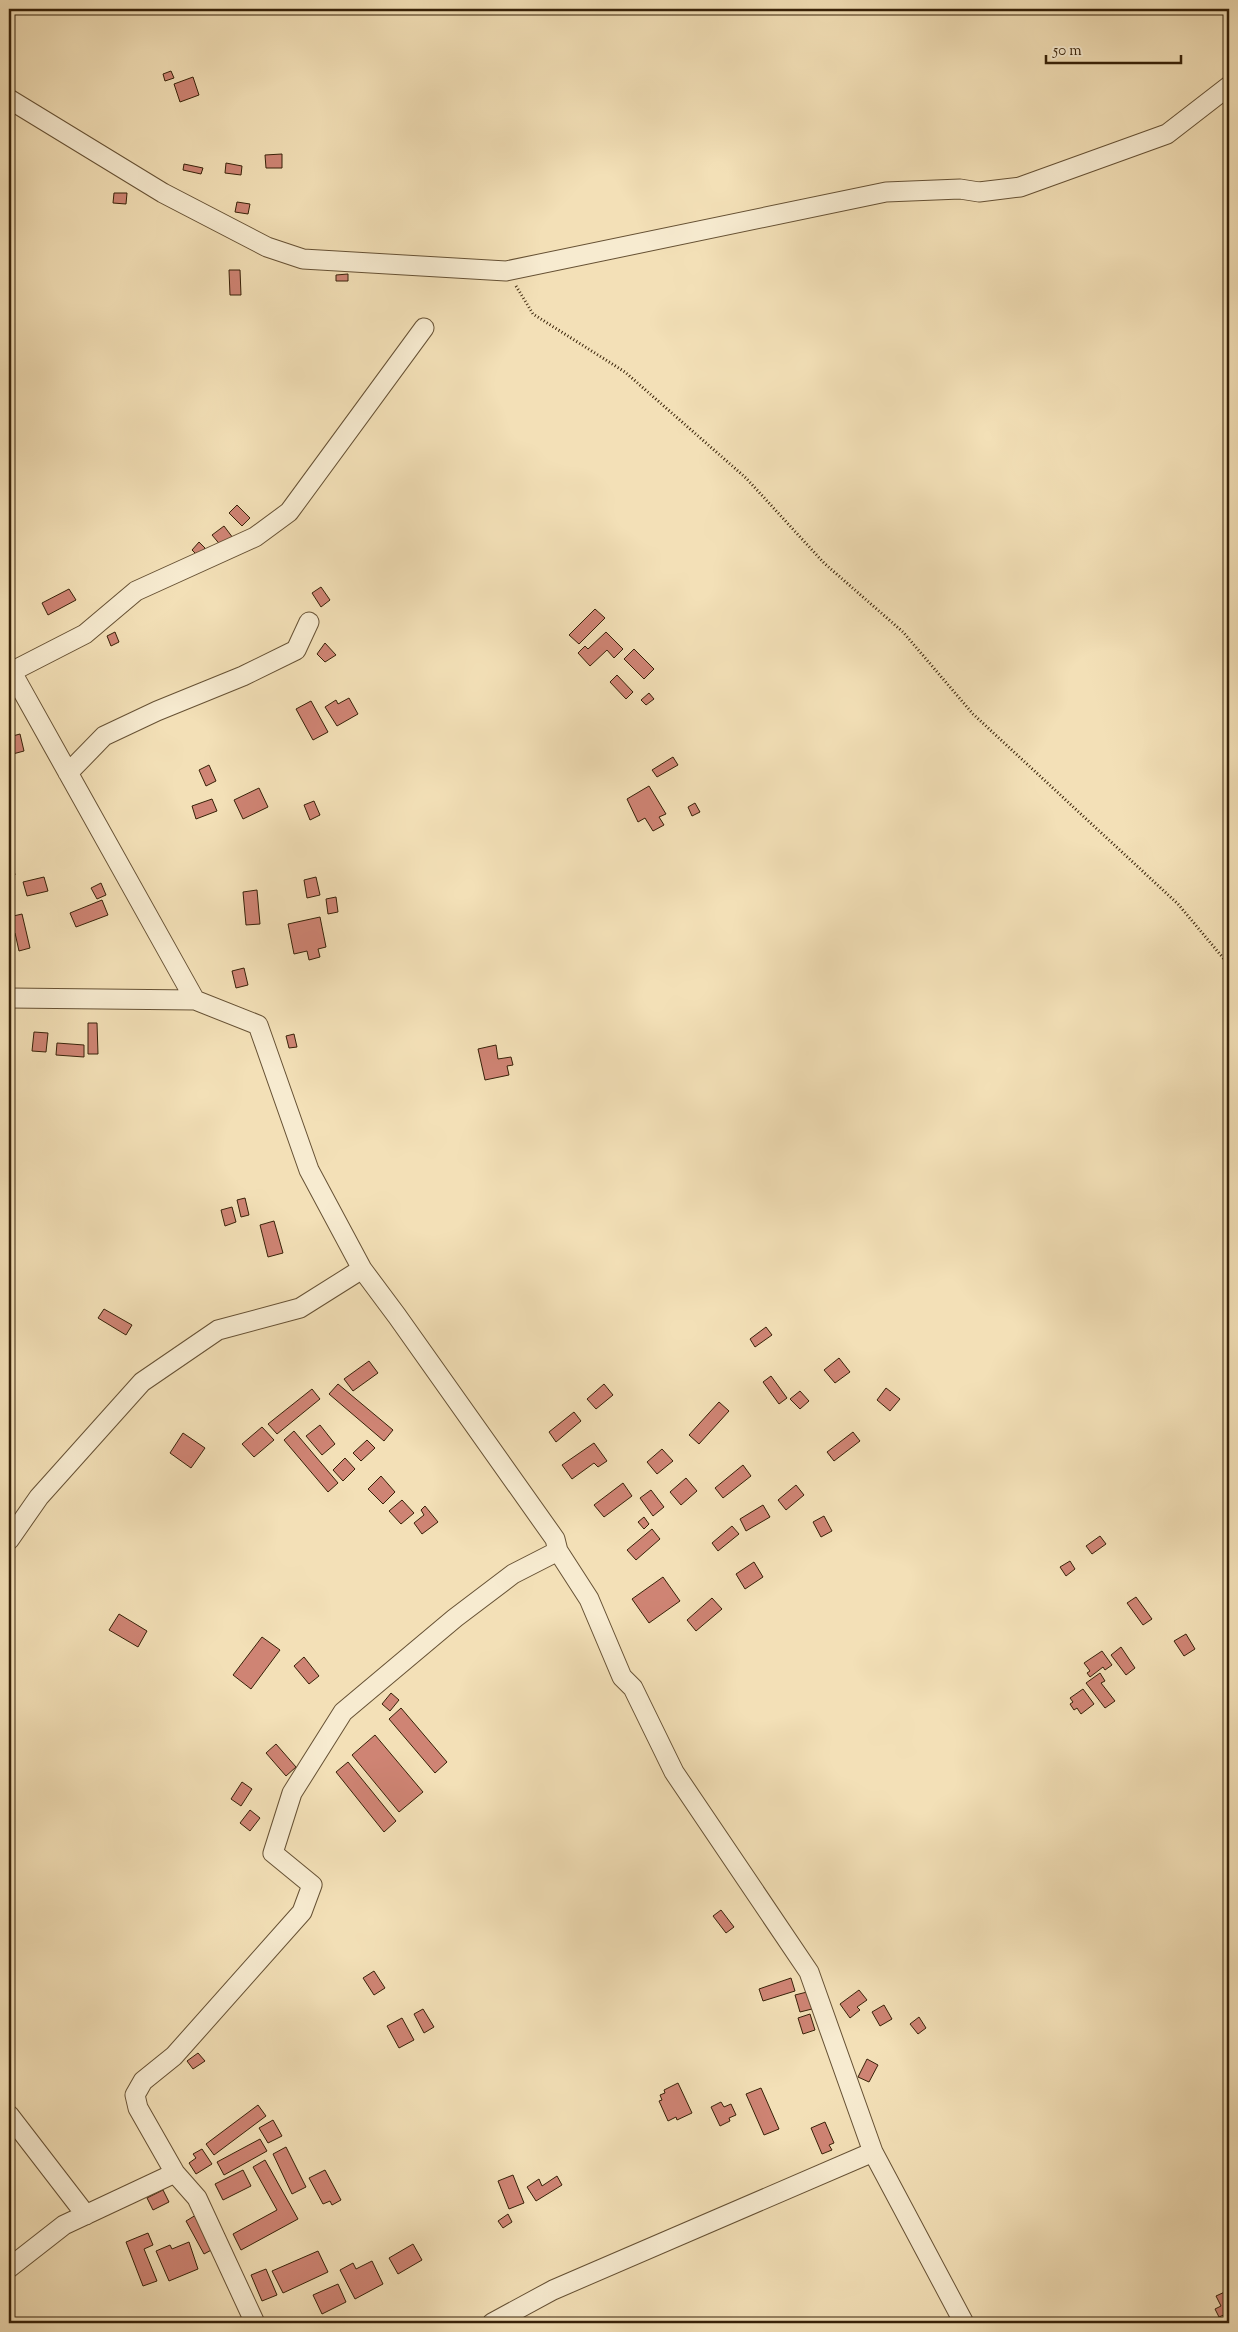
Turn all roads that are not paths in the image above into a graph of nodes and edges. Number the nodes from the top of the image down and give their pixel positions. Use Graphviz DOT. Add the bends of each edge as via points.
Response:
graph roads {
  1 [pos="1229,86"];
  2 [pos="9,99"];
  3 [pos="424,328"];
  4 [pos="309,622"];
  5 [pos="10,671"];
  6 [pos="68,773"];
  7 [pos="9,998"];
  8 [pos="195,1000"];
  9 [pos="362,1269"];
  10 [pos="9,1540"];
  11 [pos="558,1551"];
  12 [pos="9,2115"];
  13 [pos="873,2152"];
  14 [pos="174,2173"];
  15 [pos="86,2215"];
  16 [pos="9,2268"];
  17 [pos="255,2323"];
  18 [pos="492,2323"];
  19 [pos="964,2323"];
  1 -- 2 [label="street" via="1167,134 1020,187 979,192 960,189 886,192 506,271 303,259 276,250 163,193"];
  3 -- 5 [label="street" via="289,512 255,537 136,591 85,634"];
  4 -- 6 [label="street" via="296,650 104,736"];
  5 -- 6 [label="street"];
  6 -- 8 [label="street"];
  7 -- 8 [label="street"];
  8 -- 9 [label="street" via="258,1025 309,1170"];
  9 -- 10 [label="street" via="300,1308 218,1330 142,1382 39,1498"];
  9 -- 11 [label="street" via="555,1539"];
  11 -- 13 [label="street" via="589,1599 622,1677 633,1688 674,1772 809,1972"];
  11 -- 14 [label="street" via="513,1574 462,1612 343,1712 292,1793 273,1853 312,1885 302,1912 174,2056 143,2081 135,2095 138,2108"];
  12 -- 15 [label="street"];
  13 -- 18 [label="street" via="553,2290"];
  13 -- 19 [label="street"];
  14 -- 15 [label="street"];
  14 -- 17 [label="street" via="197,2198"];
  15 -- 16 [label="street" via="64,2225"];
}
